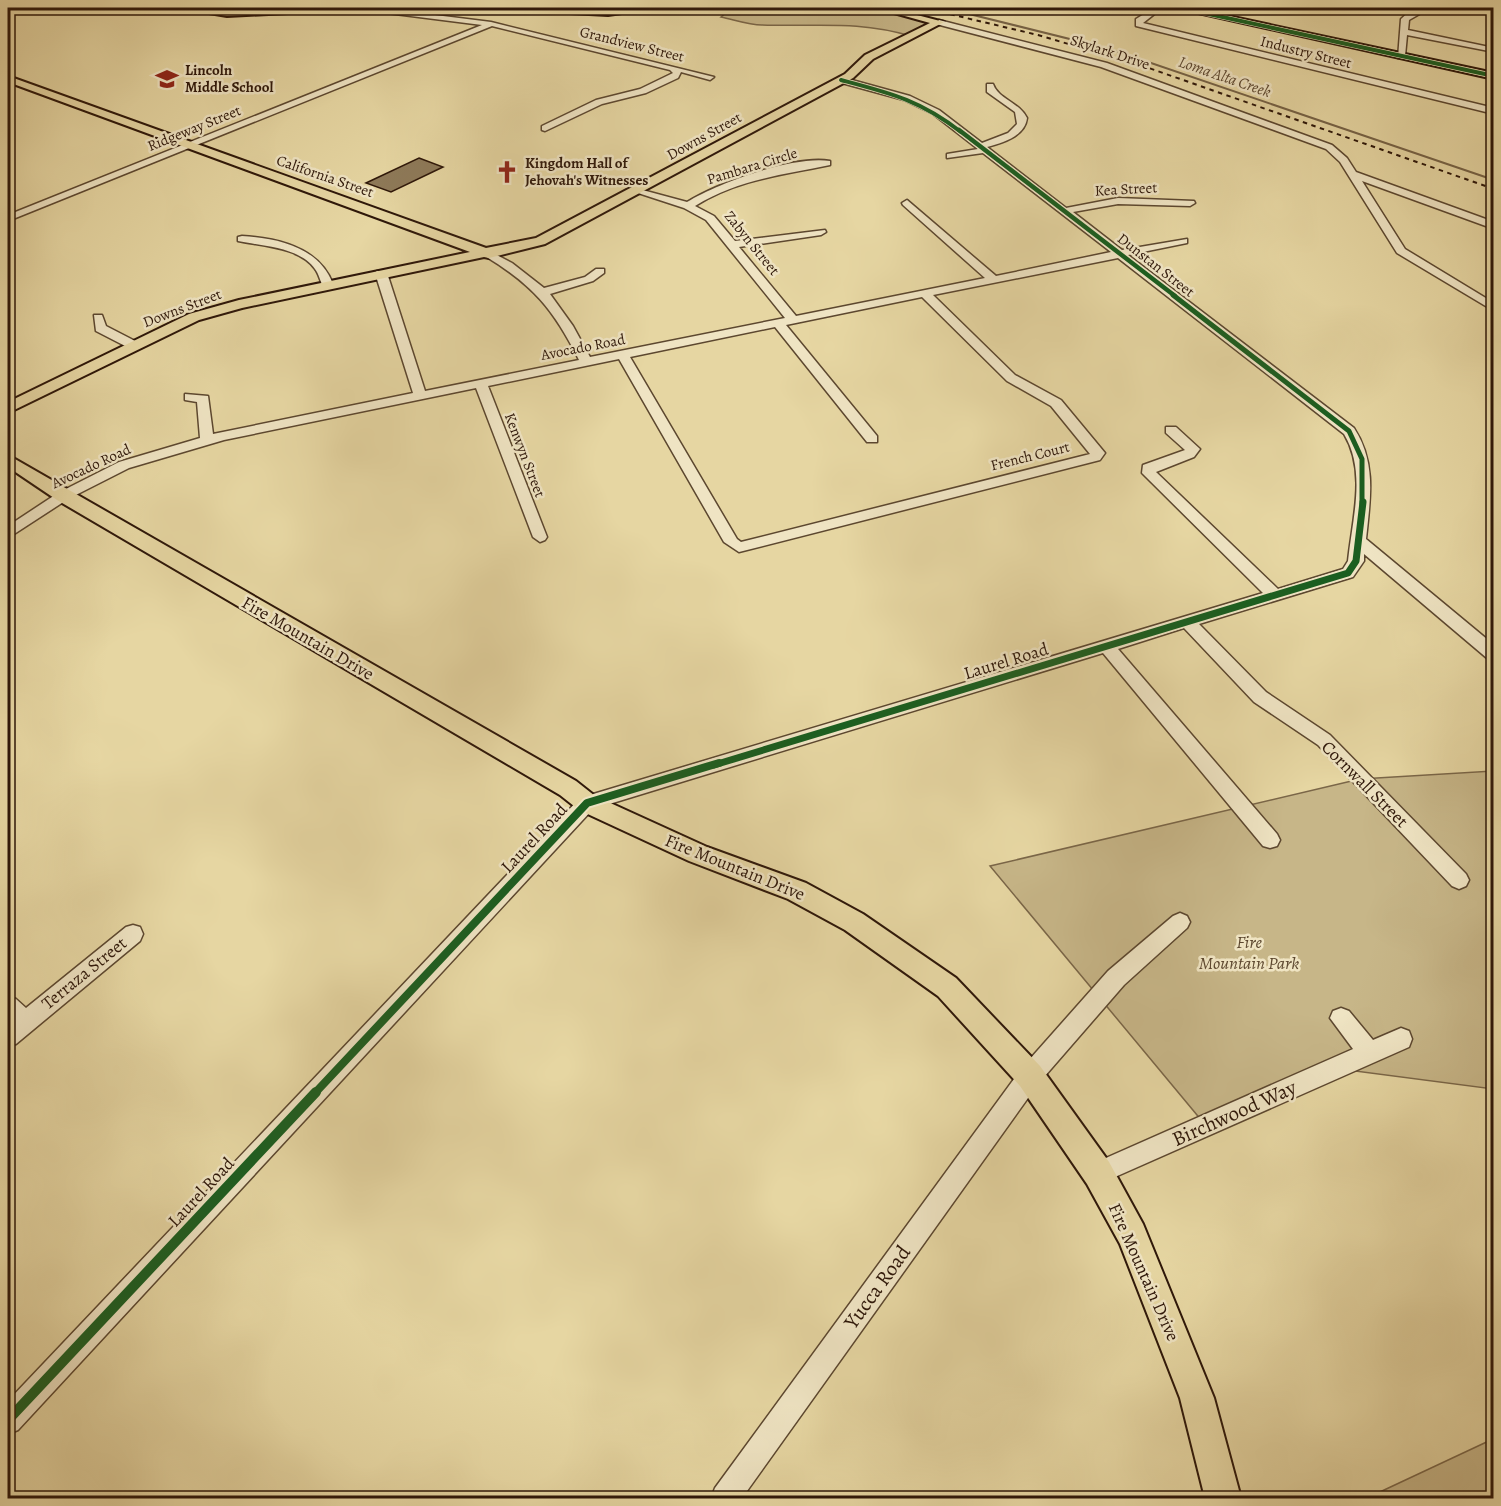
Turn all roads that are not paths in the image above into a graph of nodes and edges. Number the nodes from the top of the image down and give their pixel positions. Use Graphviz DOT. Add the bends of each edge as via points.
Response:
graph roads {
  1 [pos="184,8"];
  2 [pos="328,8"];
  3 [pos="334,8"];
  4 [pos="532,8"];
  5 [pos="652,8"];
  6 [pos="881,8"];
  7 [pos="1158,8"];
  8 [pos="1181,8"];
  9 [pos="1426,8"];
  10 [pos="939,22"];
  11 [pos="491,24"];
  12 [pos="1405,32"];
  13 [pos="1494,50"];
  14 [pos="1401,56"];
  15 [pos="674,70"];
  16 [pos="1494,76"];
  17 [pos="710,77"];
  18 [pos="8,79"];
  19 [pos="841,80"];
  20 [pos="990,86"];
  21 [pos="1494,111"];
  22 [pos="545,128"];
  23 [pos="190,144"];
  24 [pos="983,148"];
  25 [pos="950,156"];
  26 [pos="827,163"];
  27 [pos="1353,174"];
  28 [pos="639,190"];
  29 [pos="907,202"];
  30 [pos="1190,203"];
  31 [pos="688,207"];
  32 [pos="1064,211"];
  33 [pos="8,218"];
  34 [pos="1494,226"];
  35 [pos="821,232"];
  36 [pos="242,239"];
  37 [pos="1183,241"];
  38 [pos="732,245"];
  39 [pos="489,254"];
  40 [pos="1122,255"];
  41 [pos="600,271"];
  42 [pos="381,273"];
  43 [pos="995,281"];
  44 [pos="327,284"];
  45 [pos="543,292"];
  46 [pos="926,295"];
  47 [pos="1494,308"];
  48 [pos="98,317"];
  49 [pos="794,321"];
  50 [pos="779,324"];
  51 [pos="133,345"];
  52 [pos="623,356"];
  53 [pos="587,363"];
  54 [pos="480,384"];
  55 [pos="420,396"];
  56 [pos="190,397"];
  57 [pos="8,408"];
  58 [pos="1171,430"];
  59 [pos="872,440"];
  60 [pos="207,441"];
  61 [pos="8,460"];
  62 [pos="63,496"];
  63 [pos="8,532"];
  64 [pos="540,537"];
  65 [pos="1357,540"];
  66 [pos="1275,595"];
  67 [pos="1187,621"];
  68 [pos="1106,646"];
  69 [pos="1494,655"];
  70 [pos="587,803"];
  71 [pos="1270,840"];
  72 [pos="1459,880"];
  73 [pos="1180,922"];
  74 [pos="133,934"];
  75 [pos="8,1006"];
  76 [pos="1341,1018"];
  77 [pos="24,1022"];
  78 [pos="8,1036"];
  79 [pos="1401,1040"];
  80 [pos="1370,1053"];
  81 [pos="1030,1076"];
  82 [pos="1098,1173"];
  83 [pos="8,1420"];
  84 [pos="725,1498"];
  85 [pos="1223,1498"];
  1 -- 2 [label="main road" via="227,13"];
  3 -- 11 [label="street, Grandview Street"];
  4 -- 5 [label="main road" via="608,12"];
  6 -- 10 [label="main road"];
  7 -- 21 [label="street, Industry Street" via="1138,24"];
  8 -- 14 [label="main road"];
  9 -- 12 [label="street" via="1405,19"];
  10 -- 19 [label="main road, Downs Street" via="874,54"];
  10 -- 27 [label="street, Skylark Drive" via="1104,65 1320,143 1338,153"];
  11 -- 15 [label="street, Grandview Street"];
  11 -- 23 [label="street, Ridgeway Street"];
  12 -- 13 [label="street"];
  12 -- 14 [label="street"];
  14 -- 16 [label="main road"];
  15 -- 17 [label="street, Grandview Street"];
  15 -- 22 [label="street" via="675,76 643,91 599,102"];
  18 -- 23 [label="main road, California Street"];
  19 -- 24 [label="street, Dunstan Street" via="921,102"];
  19 -- 28 [label="main road, Downs Street"];
  20 -- 24 [label="street" via="991,92 1019,111 1023,119 1015,132"];
  23 -- 33 [label="street, Ridgeway Street"];
  23 -- 39 [label="main road, California Street"];
  24 -- 25 [label="street"];
  24 -- 32 [label="street, Dunstan Street"];
  26 -- 31 [label="street, Pambara Circle" via="804,165 726,186"];
  27 -- 34 [label="street"];
  27 -- 47 [label="street, Skylark Drive" via="1401,252"];
  28 -- 31 [label="street, Zabyn Street"];
  28 -- 39 [label="main road, Downs Street" via="540,241"];
  29 -- 43 [label="street"];
  30 -- 32 [label="street, Kea Street" via="1118,201"];
  31 -- 38 [label="street, Zabyn Street" via="710,218"];
  32 -- 40 [label="street, Dunstan Street"];
  35 -- 38 [label="street"];
  36 -- 44 [label="street" via="258,239 304,255 319,266"];
  37 -- 40 [label="street, Avocado Road"];
  38 -- 49 [label="street, Zabyn Street"];
  39 -- 42 [label="main road, Downs Street"];
  39 -- 45 [label="street, California Street"];
  40 -- 43 [label="street, Avocado Road"];
  40 -- 65 [label="street, Dunstan Street" via="1344,427 1359,443 1365,464"];
  41 -- 45 [label="street" via="589,279"];
  42 -- 44 [label="main road, Downs Street"];
  42 -- 55 [label="street"];
  43 -- 46 [label="street, Avocado Road"];
  44 -- 51 [label="main road, Downs Street" via="194,317"];
  45 -- 53 [label="street, California Street" via="561,314"];
  46 -- 49 [label="street, Avocado Road"];
  46 -- 52 [label="street, French Court" via="1011,378 1056,403 1098,453 1095,457 739,547 730,542"];
  48 -- 51 [label="street" via="100,328"];
  49 -- 50 [label="street, Avocado Road"];
  50 -- 52 [label="street, Avocado Road"];
  50 -- 59 [label="street"];
  51 -- 57 [label="main road, Downs Street"];
  52 -- 53 [label="street, Avocado Road"];
  53 -- 54 [label="street, Avocado Road"];
  54 -- 55 [label="street, Avocado Road"];
  54 -- 64 [label="street, Kenwyn Street"];
  55 -- 60 [label="street, Avocado Road"];
  56 -- 60 [label="street" via="202,399"];
  58 -- 66 [label="street" via="1192,449 1190,454 1154,464 1148,468 1149,473"];
  60 -- 62 [label="street, Avocado Road" via="124,465"];
  61 -- 62 [label="main road, Fire Mountain Drive"];
  62 -- 63 [label="street, Avocado Road"];
  62 -- 70 [label="main road, Fire Mountain Drive"];
  65 -- 66 [label="street, Laurel Road" via="1356,561 1348,573"];
  65 -- 69 [label="street"];
  66 -- 67 [label="street, Laurel Road"];
  67 -- 68 [label="street, Laurel Road"];
  67 -- 72 [label="street, Cornwall Street" via="1260,697 1324,740"];
  68 -- 70 [label="street, Laurel Road"];
  68 -- 71 [label="street"];
  70 -- 81 [label="main road, Fire Mountain Drive" via="699,854 797,891 854,922 947,987"];
  70 -- 83 [label="street, Laurel Road"];
  73 -- 81 [label="street, Yucca Road" via="1116,978"];
  74 -- 77 [label="street, Terraza Street"];
  75 -- 77 [label="street"];
  76 -- 80 [label="street"];
  77 -- 78 [label="street, Terraza Street"];
  79 -- 80 [label="street, Birchwood Way"];
  80 -- 82 [label="street, Birchwood Way"];
  81 -- 82 [label="main road, Fire Mountain Drive"];
  81 -- 84 [label="street, Yucca Road"];
  82 -- 85 [label="main road, Fire Mountain Drive" via="1132,1235 1197,1398"];
}
